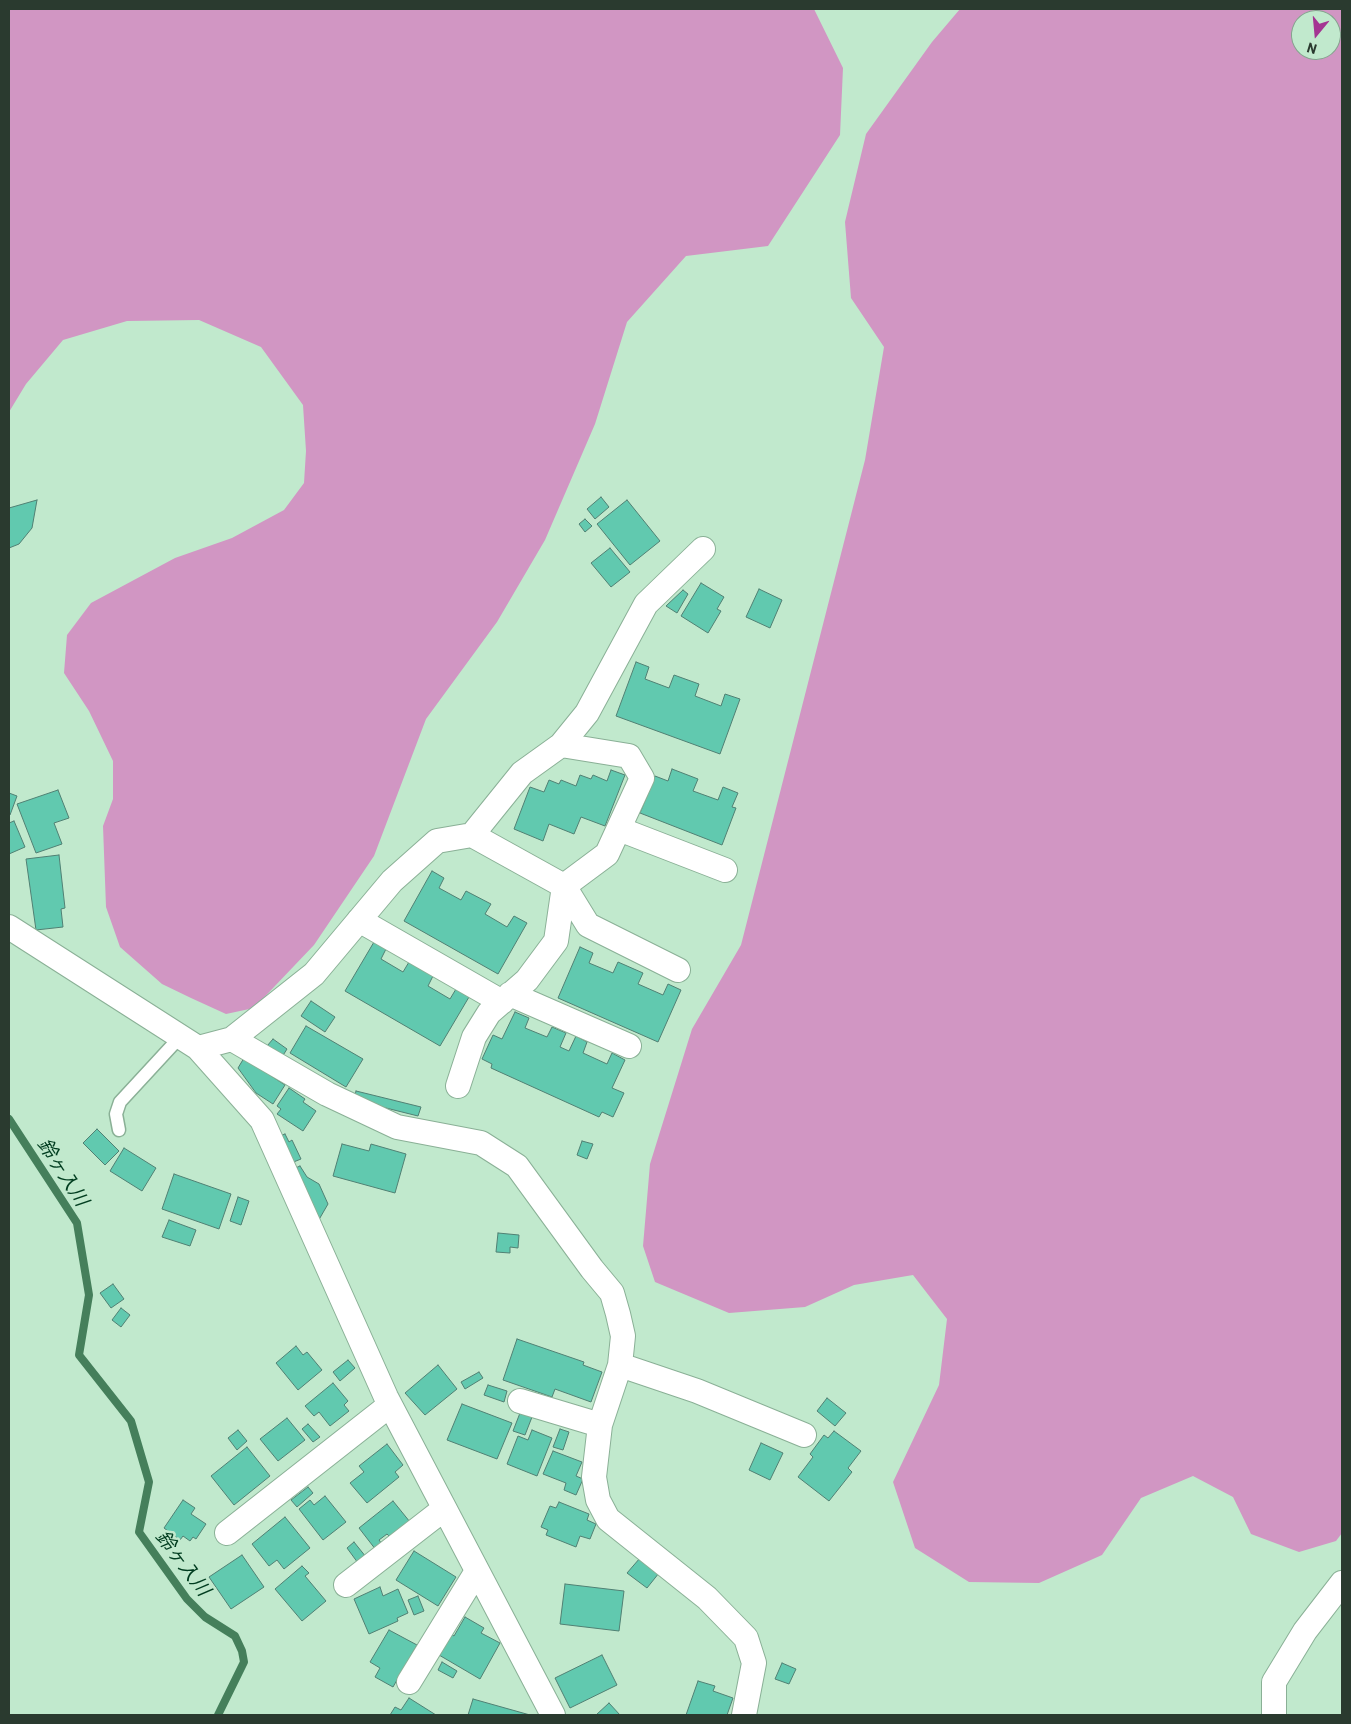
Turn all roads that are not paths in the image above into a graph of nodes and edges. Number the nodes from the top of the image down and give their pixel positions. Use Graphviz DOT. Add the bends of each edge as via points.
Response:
graph roads {
  1 [pos="704,549"];
  2 [pos="561,745"];
  3 [pos="619,829"];
  4 [pos="472,835"];
  5 [pos="725,870"];
  6 [pos="564,886"];
  7 [pos="359,920"];
  8 [pos="9,927"];
  9 [pos="678,970"];
  10 [pos="506,998"];
  11 [pos="232,1039"];
  12 [pos="189,1042"];
  13 [pos="629,1046"];
  14 [pos="458,1086"];
  15 [pos="119,1130"];
  16 [pos="620,1365"];
  17 [pos="520,1402"];
  18 [pos="390,1405"];
  19 [pos="600,1425"];
  20 [pos="804,1435"];
  21 [pos="444,1509"];
  22 [pos="227,1533"];
  23 [pos="477,1571"];
  24 [pos="1342,1584"];
  25 [pos="346,1585"];
  26 [pos="409,1682"];
  27 [pos="553,1715"];
  28 [pos="744,1715"];
  29 [pos="1274,1715"];
  1 -- 2 [label="street" via="646,604 586,713"];
  2 -- 3 [label="street" via="629,756 642,778"];
  2 -- 4 [label="street" via="522,773"];
  3 -- 5 [label="street"];
  3 -- 6 [label="street" via="607,854"];
  4 -- 6 [label="street"];
  4 -- 7 [label="street" via="437,841 392,881"];
  6 -- 9 [label="street" via="588,925"];
  6 -- 10 [label="street" via="556,941 527,980"];
  7 -- 10 [label="street"];
  7 -- 11 [label="street" via="314,974"];
  8 -- 12 [label="street"];
  10 -- 13 [label="street"];
  10 -- 14 [label="street" via="489,1013 474,1037"];
  11 -- 12 [label="street"];
  11 -- 16 [label="street" via="327,1094 397,1127 482,1143 517,1166 612,1293 623,1336"];
  12 -- 15 [label="lane" via="120,1102 116,1114"];
  12 -- 18 [label="street" via="262,1120"];
  16 -- 19 [label="street"];
  16 -- 20 [label="street" via="697,1391"];
  17 -- 19 [label="street"];
  18 -- 21 [label="street"];
  18 -- 22 [label="street"];
  19 -- 28 [label="street" via="594,1477 598,1500 608,1519 707,1598 746,1638 754,1663"];
  21 -- 23 [label="street"];
  21 -- 25 [label="street"];
  23 -- 26 [label="street"];
  23 -- 27 [label="street"];
  24 -- 29 [label="street" via="1306,1631 1274,1682"];
}
